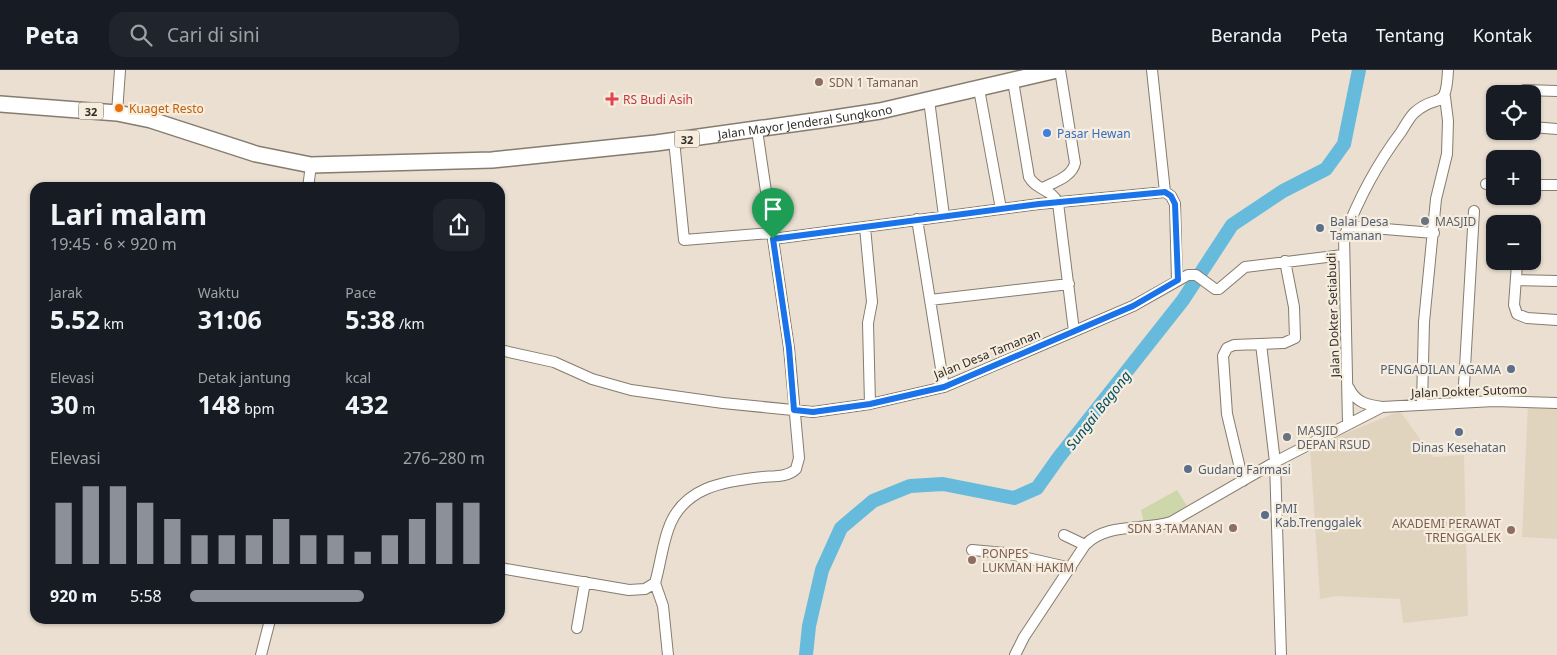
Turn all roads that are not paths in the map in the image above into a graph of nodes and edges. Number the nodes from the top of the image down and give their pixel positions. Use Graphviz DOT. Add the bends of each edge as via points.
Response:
graph roads {
  1 [pos="120,70"];
  2 [pos="1058,70"];
  3 [pos="1152,70"];
  4 [pos="1448,70"];
  5 [pos="1021,76"];
  6 [pos="979,89"];
  7 [pos="1541,90"];
  8 [pos="1557,90"];
  9 [pos="1445,97"];
  10 [pos="929,100"];
  11 [pos="0,104"];
  12 [pos="117,113"];
  13 [pos="1541,128"];
  14 [pos="1557,129"];
  15 [pos="757,130"];
  16 [pos="674,140"];
  17 [pos="311,165"];
  18 [pos="309,182"];
  19 [pos="1541,185"];
  20 [pos="1557,185"];
  21 [pos="1043,188"];
  22 [pos="1165,192"];
  23 [pos="1058,203"];
  24 [pos="1001,209"];
  25 [pos="1474,211"];
  26 [pos="944,216"];
  27 [pos="917,220"];
  28 [pos="1348,226"];
  29 [pos="865,227"];
  30 [pos="1434,233"];
  31 [pos="772,236"];
  32 [pos="1343,255"];
  33 [pos="1284,261"];
  34 [pos="1517,270"];
  35 [pos="1178,280"];
  36 [pos="1516,280"];
  37 [pos="1557,281"];
  38 [pos="1069,284"];
  39 [pos="930,300"];
  40 [pos="1557,320"];
  41 [pos="1074,331"];
  42 [pos="1262,344"];
  43 [pos="505,352"];
  44 [pos="944,387"];
  45 [pos="1349,388"];
  46 [pos="1463,402"];
  47 [pos="1557,403"];
  48 [pos="870,404"];
  49 [pos="1422,404"];
  50 [pos="1382,407"];
  51 [pos="794,410"];
  52 [pos="1348,423"];
  53 [pos="1275,462"];
  54 [pos="1243,481"];
  55 [pos="1064,535"];
  56 [pos="1085,545"];
  57 [pos="972,550"];
  58 [pos="1071,568"];
  59 [pos="505,569"];
  60 [pos="585,582"];
  61 [pos="655,583"];
  62 [pos="269,624"];
  63 [pos="577,628"];
  64 [pos="261,655"];
  65 [pos="668,655"];
  66 [pos="1014,655"];
  67 [pos="1281,655"];
  1 -- 12 [label="street"];
  2 -- 5 [label="highway, Jalan Mayor Jenderal Sungkono / 32"];
  2 -- 21 [label="street" via="1075,163 1070,174"];
  3 -- 22 [label="street"];
  4 -- 9 [label="street"];
  5 -- 6 [label="highway, Jalan Mayor Jenderal Sungkono / 32"];
  5 -- 21 [label="street" via="1029,177"];
  6 -- 10 [label="highway, Jalan Mayor Jenderal Sungkono / 32"];
  6 -- 24 [label="street"];
  7 -- 8 [label="street"];
  9 -- 28 [label="street, Jalan Dokter Setiabudi" via="1415,112 1386,152"];
  9 -- 30 [label="street" via="1447,154 1436,199"];
  10 -- 15 [label="highway, Jalan Mayor Jenderal Sungkono / 32"];
  10 -- 26 [label="street"];
  11 -- 12 [label="highway, 32"];
  12 -- 17 [label="highway, 32" via="256,154"];
  13 -- 14 [label="street"];
  15 -- 16 [label="highway, Jalan Mayor Jenderal Sungkono / 32"];
  15 -- 31 [label="street"];
  16 -- 17 [label="highway, Jalan Mayor Jenderal Sungkono / 32" via="492,160"];
  16 -- 31 [label="street" via="684,240"];
  17 -- 18 [label="street"];
  19 -- 20 [label="street"];
  21 -- 23 [label="street" via="1055,195"];
  22 -- 23 [label="street"];
  22 -- 35 [label="street" via="1175,204"];
  23 -- 24 [label="street"];
  23 -- 38 [label="street"];
  24 -- 26 [label="street"];
  25 -- 46 [label="street"];
  26 -- 27 [label="street"];
  27 -- 29 [label="street"];
  27 -- 39 [label="street"];
  28 -- 30 [label="street"];
  28 -- 32 [label="street, Jalan Dokter Setiabudi"];
  29 -- 31 [label="street"];
  29 -- 48 [label="street" via="872,302 868,323"];
  30 -- 49 [label="street" via="1424,322"];
  31 -- 51 [label="street" via="789,348"];
  32 -- 33 [label="street, Jalan Desa Tamanan"];
  32 -- 45 [label="street, Jalan Dokter Setiabudi"];
  33 -- 35 [label="street, Jalan Desa Tamanan" via="1245,267 1222,288 1215,289 1196,275"];
  33 -- 42 [label="street" via="1294,307 1296,335 1288,342"];
  34 -- 36 [label="street"];
  35 -- 41 [label="street, Jalan Desa Tamanan" via="1133,306"];
  36 -- 37 [label="street"];
  36 -- 40 [label="street" via="1514,305 1519,316"];
  38 -- 39 [label="street"];
  38 -- 41 [label="street"];
  39 -- 44 [label="street"];
  41 -- 44 [label="street, Jalan Desa Tamanan"];
  42 -- 53 [label="street"];
  42 -- 54 [label="street" via="1234,345 1227,348 1223,356 1228,414"];
  43 -- 51 [label="street, Jalan Desa Tamanan" via="554,362 582,376 631,390"];
  44 -- 48 [label="street, Jalan Desa Tamanan"];
  45 -- 50 [label="street" via="1358,401"];
  45 -- 52 [label="street, Jalan Dokter Setiabudi"];
  46 -- 47 [label="street, Jalan Dokter Sutomo"];
  46 -- 49 [label="street, Jalan Dokter Sutomo"];
  48 -- 51 [label="street, Jalan Desa Tamanan" via="813,412"];
  49 -- 50 [label="street, Jalan Dokter Sutomo"];
  50 -- 52 [label="street"];
  51 -- 61 [label="street" via="799,458 796,470 785,475 716,484 696,494 676,512 671,522"];
  52 -- 53 [label="street"];
  53 -- 54 [label="street"];
  53 -- 67 [label="street"];
  54 -- 56 [label="street" via="1171,522 1104,532"];
  55 -- 56 [label="street"];
  56 -- 58 [label="street"];
  57 -- 58 [label="street" via="1005,553"];
  58 -- 66 [label="street"];
  59 -- 60 [label="street"];
  60 -- 61 [label="street" via="638,590"];
  60 -- 63 [label="street"];
  61 -- 65 [label="street" via="663,606"];
  62 -- 64 [label="street"];
}
